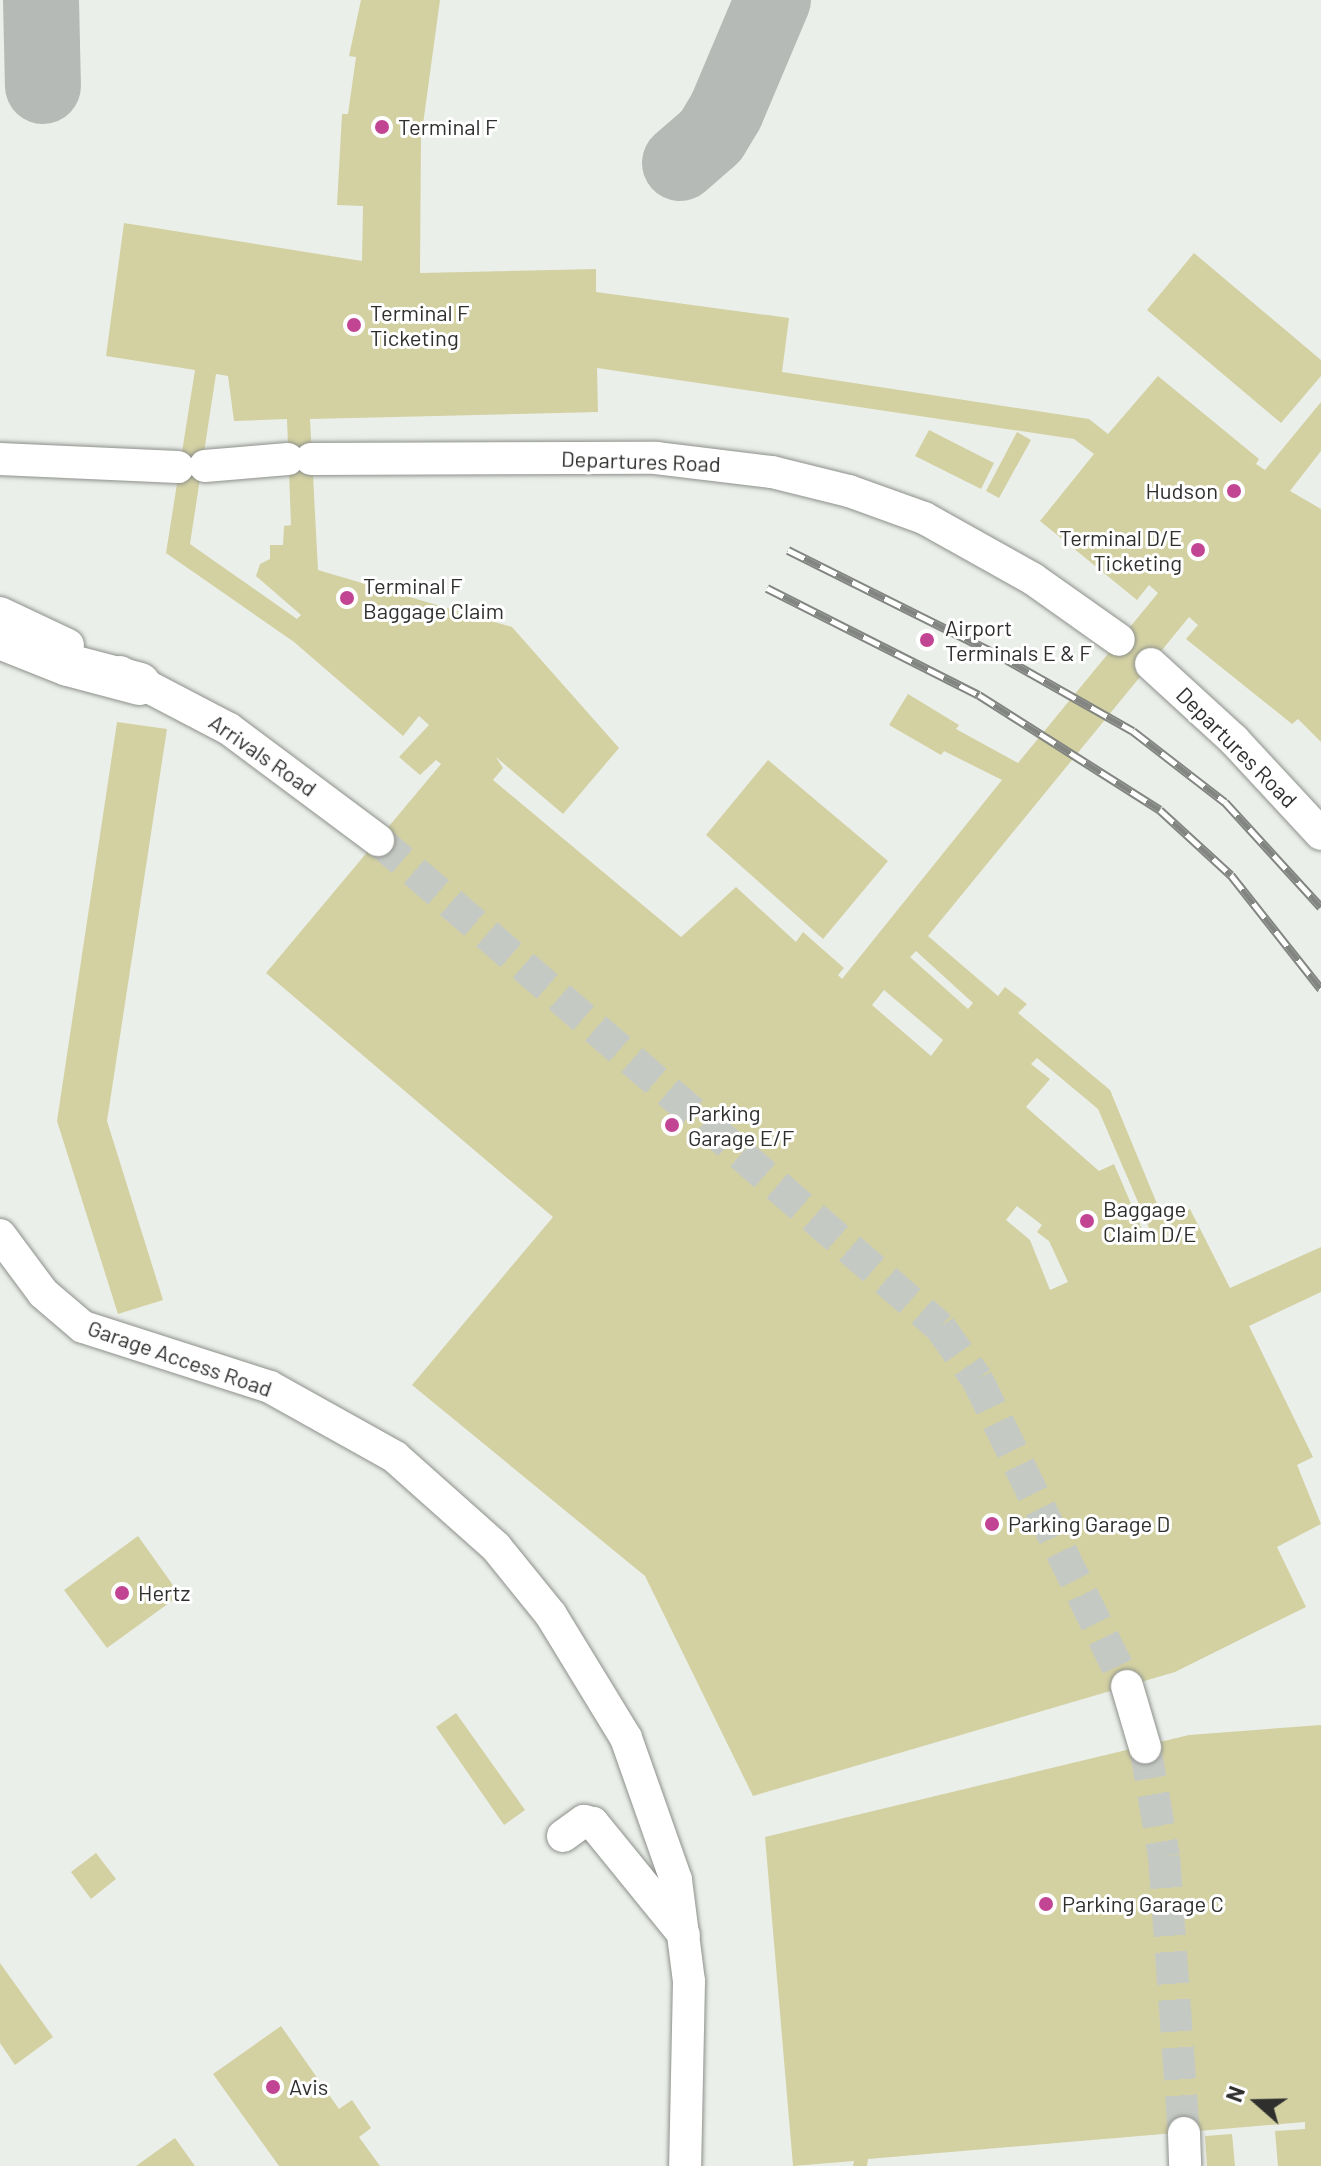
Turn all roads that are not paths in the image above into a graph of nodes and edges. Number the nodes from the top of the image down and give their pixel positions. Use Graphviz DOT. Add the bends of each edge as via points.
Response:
graph roads {
  1 [pos="0,459"];
  2 [pos="0,613"];
  3 [pos="0,638"];
  4 [pos="1119,640"];
  5 [pos="1151,664"];
  6 [pos="140,684"];
  7 [pos="1321,834"];
  8 [pos="378,840"];
  9 [pos="0,1235"];
  10 [pos="1127,1686"];
  11 [pos="1145,1747"];
  12 [pos="563,1836"];
  13 [pos="684,1935"];
  14 [pos="1184,2133"];
  15 [pos="685,2166"];
  16 [pos="1185,2166"];
  1 -- 4 [label="street, Departures Road" via="192,466 300,459 656,458 772,472 849,491 924,518 1033,579"];
  2 -- 6 [label="street, Arrivals Road"];
  3 -- 6 [label="highway" via="68,665"];
  5 -- 7 [label="street, Departures Road" via="1242,749"];
  6 -- 8 [label="street, Arrivals Road" via="255,746"];
  9 -- 13 [label="street, Garage Access Road" via="43,1293 83,1327 238,1375 314,1409 395,1457 496,1547 571,1643 626,1738 661,1827"];
  10 -- 11 [label="street"];
  12 -- 13 [label="street" via="584,1821 593,1823"];
  13 -- 15 [label="street, Garage Access Road" via="689,2010"];
  14 -- 16 [label="street"];
}
